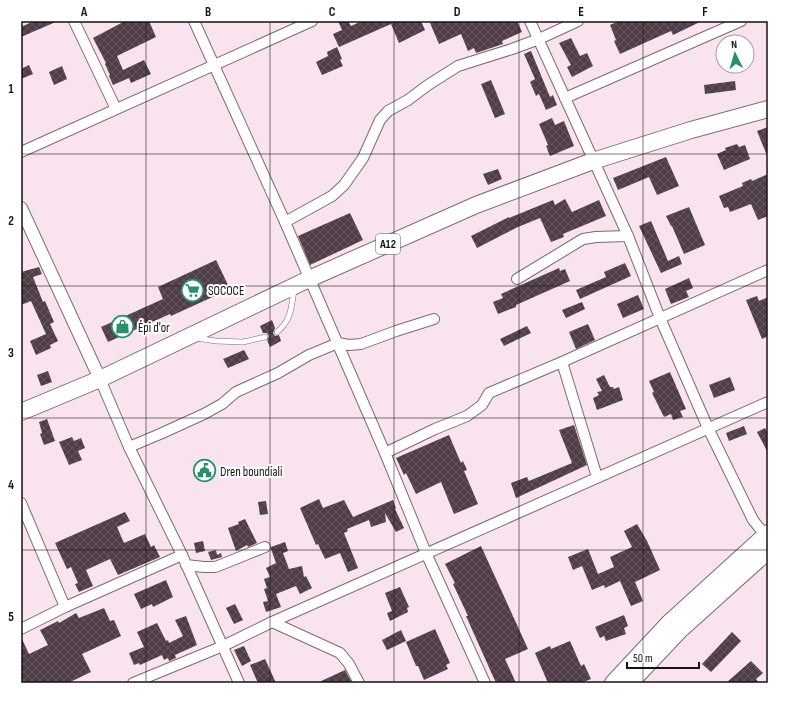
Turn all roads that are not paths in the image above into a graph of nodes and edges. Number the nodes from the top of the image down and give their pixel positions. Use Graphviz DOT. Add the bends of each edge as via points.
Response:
graph roads {
  1 [pos="74,21"];
  2 [pos="194,21"];
  3 [pos="312,21"];
  4 [pos="530,21"];
  5 [pos="578,21"];
  6 [pos="741,21"];
  7 [pos="539,39"];
  8 [pos="214,65"];
  9 [pos="565,98"];
  10 [pos="116,109"];
  11 [pos="768,109"];
  12 [pos="21,152"];
  13 [pos="593,160"];
  14 [pos="21,208"];
  15 [pos="285,222"];
  16 [pos="628,236"];
  17 [pos="768,270"];
  18 [pos="517,279"];
  19 [pos="302,283"];
  20 [pos="660,318"];
  21 [pos="434,319"];
  22 [pos="277,332"];
  23 [pos="191,337"];
  24 [pos="265,337"];
  25 [pos="338,343"];
  26 [pos="562,362"];
  27 [pos="100,379"];
  28 [pos="768,402"];
  29 [pos="21,412"];
  30 [pos="708,428"];
  31 [pos="129,447"];
  32 [pos="385,453"];
  33 [pos="597,477"];
  34 [pos="21,503"];
  35 [pos="767,539"];
  36 [pos="265,547"];
  37 [pos="426,553"];
  38 [pos="182,556"];
  39 [pos="186,565"];
  40 [pos="65,608"];
  41 [pos="272,622"];
  42 [pos="21,629"];
  43 [pos="222,646"];
  44 [pos="133,683"];
  45 [pos="239,683"];
  46 [pos="359,683"];
  47 [pos="485,683"];
  48 [pos="613,683"];
  49 [pos="630,683"];
  1 -- 10 [label="street"];
  2 -- 8 [label="street"];
  3 -- 8 [label="street"];
  4 -- 7 [label="street"];
  5 -- 7 [label="street"];
  6 -- 9 [label="street"];
  7 -- 9 [label="street"];
  7 -- 15 [label="street" via="458,66 388,111 380,120 363,158 344,185 332,196"];
  8 -- 10 [label="street"];
  8 -- 15 [label="street"];
  9 -- 13 [label="street"];
  10 -- 12 [label="street"];
  11 -- 13 [label="main road, A12"];
  13 -- 16 [label="street"];
  13 -- 19 [label="main road, A12" via="476,205"];
  14 -- 27 [label="street"];
  15 -- 19 [label="street"];
  16 -- 18 [label="street" via="583,239"];
  16 -- 20 [label="street"];
  17 -- 20 [label="street"];
  19 -- 22 [label="lane" via="290,317"];
  19 -- 23 [label="main road, A12"];
  19 -- 25 [label="street"];
  20 -- 26 [label="street"];
  20 -- 30 [label="street"];
  21 -- 25 [label="street" via="361,344"];
  23 -- 24 [label="lane" via="242,342"];
  23 -- 27 [label="main road, A12"];
  25 -- 31 [label="street" via="308,355 278,373 236,392 204,414"];
  25 -- 32 [label="street"];
  26 -- 32 [label="street" via="489,392 482,404 467,416"];
  26 -- 33 [label="street"];
  27 -- 29 [label="main road, A12"];
  27 -- 31 [label="street"];
  28 -- 30 [label="street"];
  30 -- 33 [label="street"];
  30 -- 35 [label="street" via="753,520"];
  31 -- 38 [label="street"];
  32 -- 37 [label="street"];
  33 -- 37 [label="street"];
  34 -- 40 [label="street"];
  35 -- 48 [label="main road" via="669,623"];
  35 -- 49 [label="main road"];
  36 -- 39 [label="street" via="215,567"];
  37 -- 41 [label="street"];
  37 -- 47 [label="street"];
  38 -- 39 [label="street"];
  38 -- 40 [label="street"];
  39 -- 43 [label="street"];
  40 -- 42 [label="street"];
  41 -- 43 [label="street"];
  41 -- 46 [label="street" via="340,654 349,664"];
  43 -- 44 [label="street"];
  43 -- 45 [label="street"];
}
